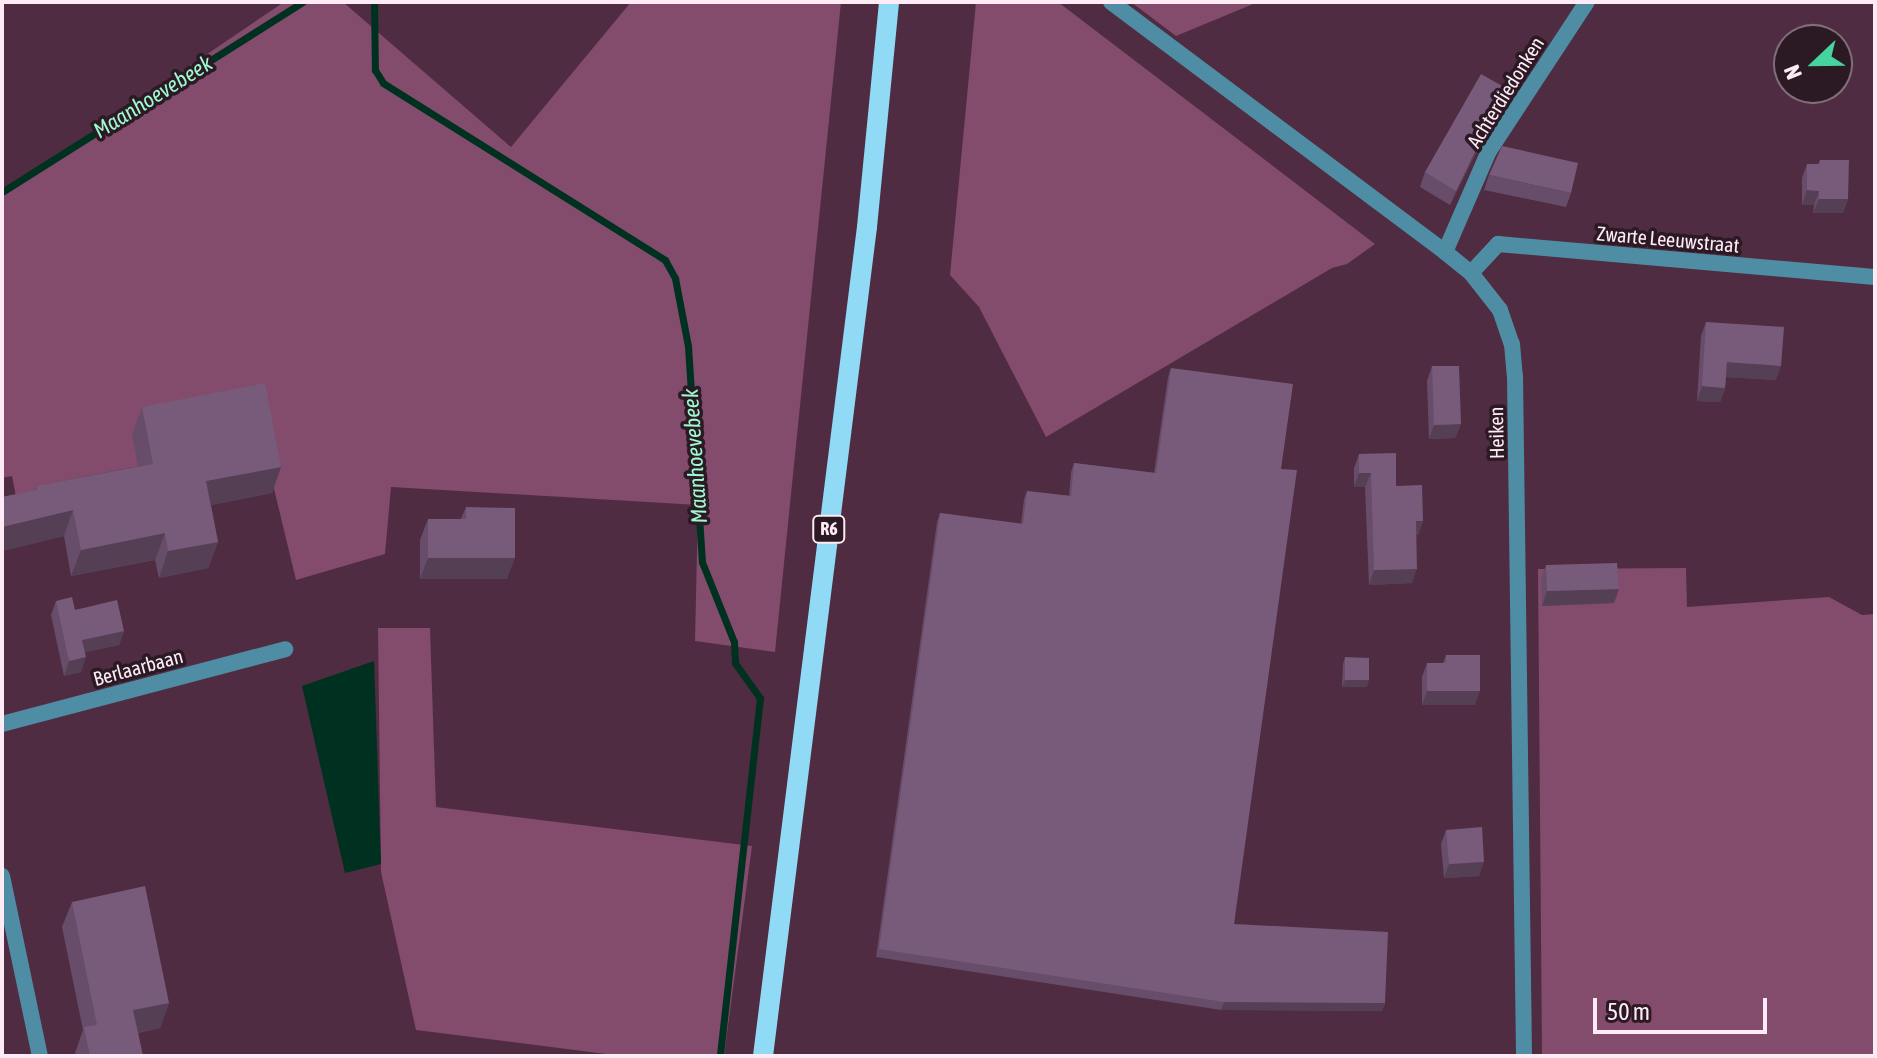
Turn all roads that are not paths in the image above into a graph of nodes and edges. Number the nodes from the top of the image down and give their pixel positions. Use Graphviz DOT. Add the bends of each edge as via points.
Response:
graph roads {
  1 [pos="889,2"];
  2 [pos="1111,2"];
  3 [pos="1587,2"];
  4 [pos="1445,252"];
  5 [pos="1471,273"];
  6 [pos="1875,277"];
  7 [pos="285,649"];
  8 [pos="2,724"];
  9 [pos="2,876"];
  10 [pos="40,1056"];
  11 [pos="763,1056"];
  12 [pos="1524,1056"];
  1 -- 11 [label="main road, R6" via="865,243"];
  2 -- 4 [label="street, Heiken"];
  3 -- 4 [label="street, Achterdiedonken" via="1489,151"];
  4 -- 5 [label="street, Heiken"];
  5 -- 6 [label="street, Zwarte Leeuwstraat" via="1498,244"];
  5 -- 12 [label="street, Heiken" via="1500,310 1512,344 1515,376"];
  7 -- 8 [label="street, Berlaarbaan"];
  9 -- 10 [label="street"];
}
